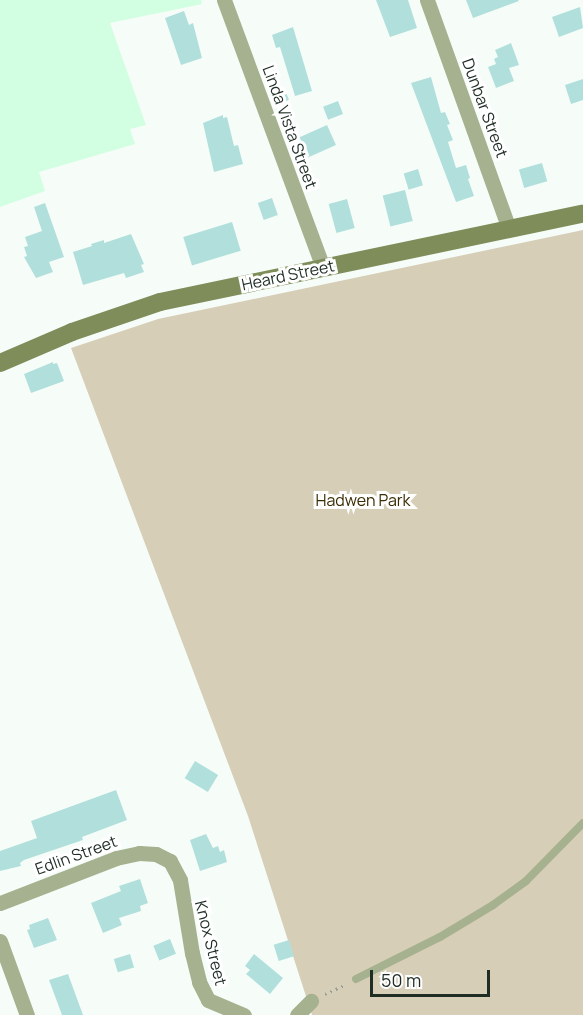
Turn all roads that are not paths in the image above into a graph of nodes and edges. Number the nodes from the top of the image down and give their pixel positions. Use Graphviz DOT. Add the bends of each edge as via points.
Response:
graph roads {
  1 [pos="224,0"];
  2 [pos="426,0"];
  3 [pos="583,214"];
  4 [pos="509,229"];
  5 [pos="323,267"];
  6 [pos="0,363"];
  7 [pos="583,823"];
  8 [pos="166,859"];
  9 [pos="0,903"];
  10 [pos="0,940"];
  11 [pos="356,980"];
  12 [pos="311,1001"];
  13 [pos="27,1015"];
  14 [pos="244,1015"];
  15 [pos="297,1015"];
  1 -- 5 [label="street, Linda Vista Street"];
  2 -- 4 [label="street, Dunbar Street"];
  3 -- 4 [label="street, Heard Street"];
  4 -- 5 [label="street, Heard Street"];
  5 -- 6 [label="street, Heard Street" via="160,302 72,332"];
  7 -- 11 [label="lane" via="526,881 493,905"];
  8 -- 9 [label="street, Edlin Street" via="139,853 116,858"];
  8 -- 14 [label="street, Knox Street" via="180,880 199,982 208,1000"];
  10 -- 13 [label="street"];
  12 -- 15 [label="street"];
}
